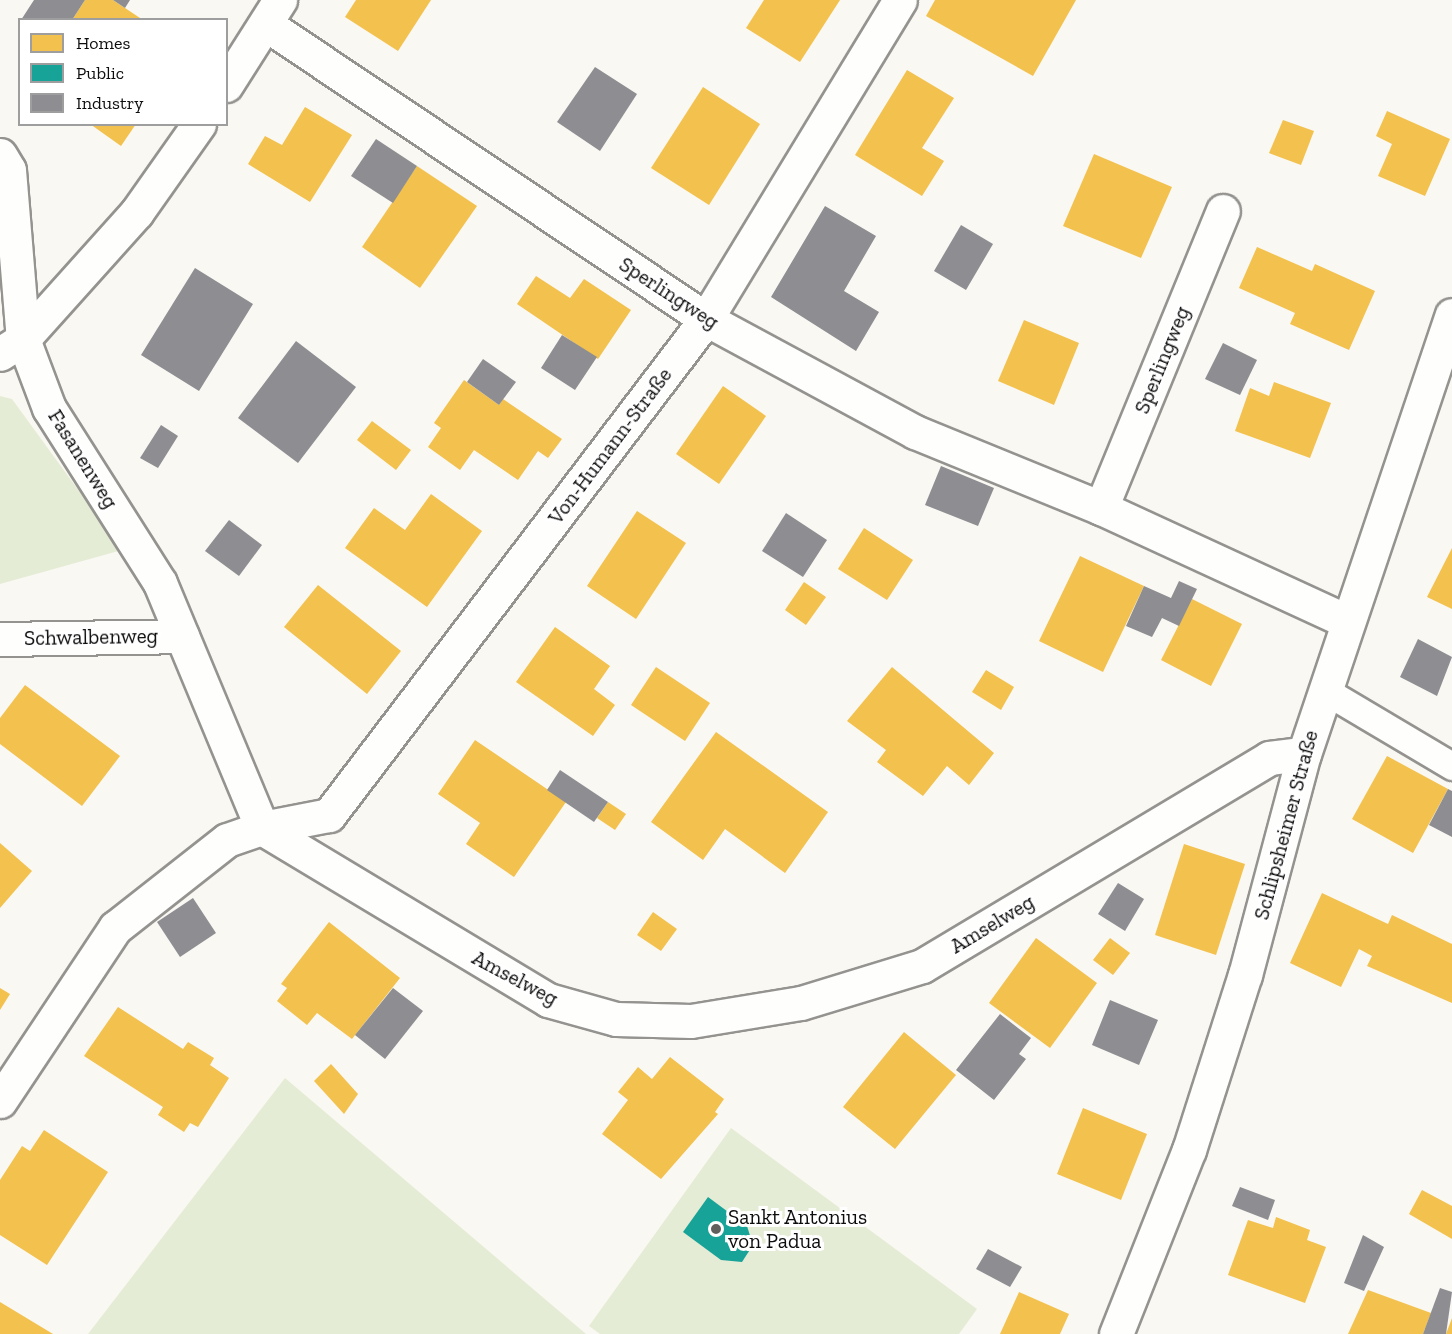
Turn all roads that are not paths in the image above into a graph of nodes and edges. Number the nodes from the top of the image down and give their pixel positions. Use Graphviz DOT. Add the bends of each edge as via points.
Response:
graph roads {
  1 [pos="900,0"];
  2 [pos="273,12"];
  3 [pos="228,82"];
  4 [pos="198,126"];
  5 [pos="0,155"];
  6 [pos="1223,211"];
  7 [pos="1452,315"];
  8 [pos="706,319"];
  9 [pos="12,347"];
  10 [pos="1101,508"];
  11 [pos="1347,621"];
  12 [pos="182,636"];
  13 [pos="0,639"];
  14 [pos="1324,690"];
  15 [pos="1304,754"];
  16 [pos="1452,766"];
  17 [pos="262,828"];
  18 [pos="0,1101"];
  19 [pos="1116,1334"];
  1 -- 8 [label="street, Von-Humann-Straße"];
  2 -- 3 [label="street"];
  2 -- 8 [label="street, Sperlingweg"];
  4 -- 9 [label="street" via="137,212"];
  5 -- 9 [label="street, Fasanenweg" via="9,170"];
  6 -- 10 [label="street, Sperlingweg"];
  7 -- 11 [label="street, Schlipsheimer Straße"];
  8 -- 10 [label="street, Sperlingweg" via="915,432"];
  8 -- 17 [label="street, Von-Humann-Straße" via="329,815"];
  9 -- 12 [label="street, Fasanenweg" via="152,567"];
  10 -- 11 [label="street, Sperlingweg"];
  11 -- 14 [label="street, Schlipsheimer Straße"];
  12 -- 13 [label="street, Schwalbenweg"];
  12 -- 17 [label="street, Fasanenweg"];
  14 -- 15 [label="street, Schlipsheimer Straße"];
  14 -- 16 [label="lane"];
  15 -- 17 [label="street, Amselweg" via="1269,758 922,966 801,1003 691,1020 616,1019 548,1000"];
  15 -- 19 [label="street, Schlipsheimer Straße" via="1245,975 1192,1139"];
  17 -- 18 [label="street" via="227,840 115,928"];
}
